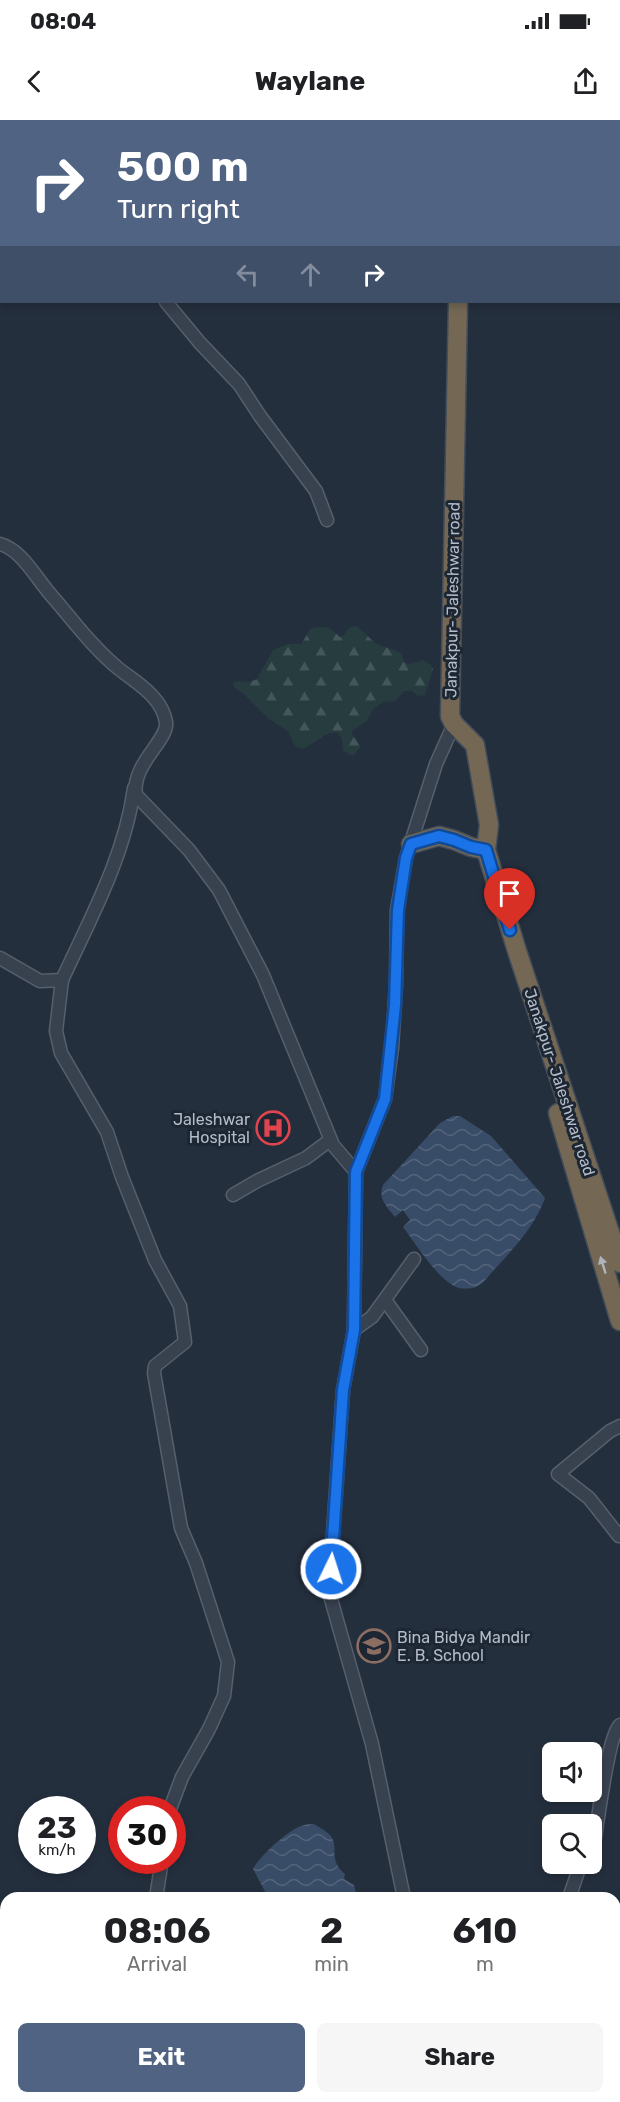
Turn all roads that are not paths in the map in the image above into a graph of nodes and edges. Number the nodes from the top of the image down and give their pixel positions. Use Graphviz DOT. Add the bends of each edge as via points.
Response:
graph roads {
  1 [pos="167,303"];
  2 [pos="458,303"];
  3 [pos="458,307"];
  4 [pos="454,519"];
  5 [pos="327,520"];
  6 [pos="0,544"];
  7 [pos="454,724"];
  8 [pos="134,786"];
  9 [pos="411,844"];
  10 [pos="486,850"];
  11 [pos="517,951"];
  12 [pos="0,958"];
  13 [pos="62,980"];
  14 [pos="330,1140"];
  15 [pos="356,1172"];
  16 [pos="232,1195"];
  17 [pos="414,1259"];
  18 [pos="620,1263"];
  19 [pos="385,1300"];
  20 [pos="620,1321"];
  21 [pos="354,1330"];
  22 [pos="421,1350"];
  23 [pos="620,1426"];
  24 [pos="619,1536"];
  25 [pos="620,1725"];
  26 [pos="175,1796"];
  27 [pos="599,1814"];
  28 [pos="160,1874"];
  29 [pos="577,1874"];
  30 [pos="157,1892"];
  31 [pos="403,1892"];
  32 [pos="571,1892"];
  1 -- 5 [label="street" via="239,384 316,491"];
  2 -- 7 [label="highway, Janakpur- Jaleshwar road" via="450,716"];
  3 -- 4 [label="highway, Janakpur- Jaleshwar road"];
  6 -- 8 [label="street" via="23,560 106,656 161,708 165,731 144,762"];
  7 -- 9 [label="street" via="436,764"];
  7 -- 10 [label="highway, Janakpur- Jaleshwar road" via="475,745 489,825"];
  8 -- 13 [label="street" via="131,809 106,884"];
  8 -- 14 [label="street" via="136,795 189,850 219,890 263,975"];
  9 -- 10 [label="highway" via="439,836"];
  9 -- 15 [label="street" via="398,910 395,1005 385,1099"];
  10 -- 11 [label="highway, Janakpur- Jaleshwar road"];
  11 -- 18 [label="highway, Janakpur- Jaleshwar road"];
  20 -- 11 [label="highway, one-way" via="514,974"];
  12 -- 13 [label="street" via="40,981"];
  13 -- 26 [label="street" via="56,1031 61,1053 106,1132 155,1260 180,1306 185,1342 155,1366 154,1373 181,1528 228,1662 224,1696"];
  14 -- 15 [label="street"];
  14 -- 16 [label="street" via="306,1158"];
  15 -- 21 [label="street"];
  17 -- 19 [label="street"];
  19 -- 21 [label="street" via="372,1317"];
  19 -- 22 [label="street"];
  21 -- 31 [label="street" via="343,1390 329,1592 372,1744"];
  23 -- 24 [label="street" via="558,1474 589,1498"];
  25 -- 27 [label="street" via="609,1753"];
  28 -- 30 [label="street"];
  29 -- 32 [label="street"];
}
